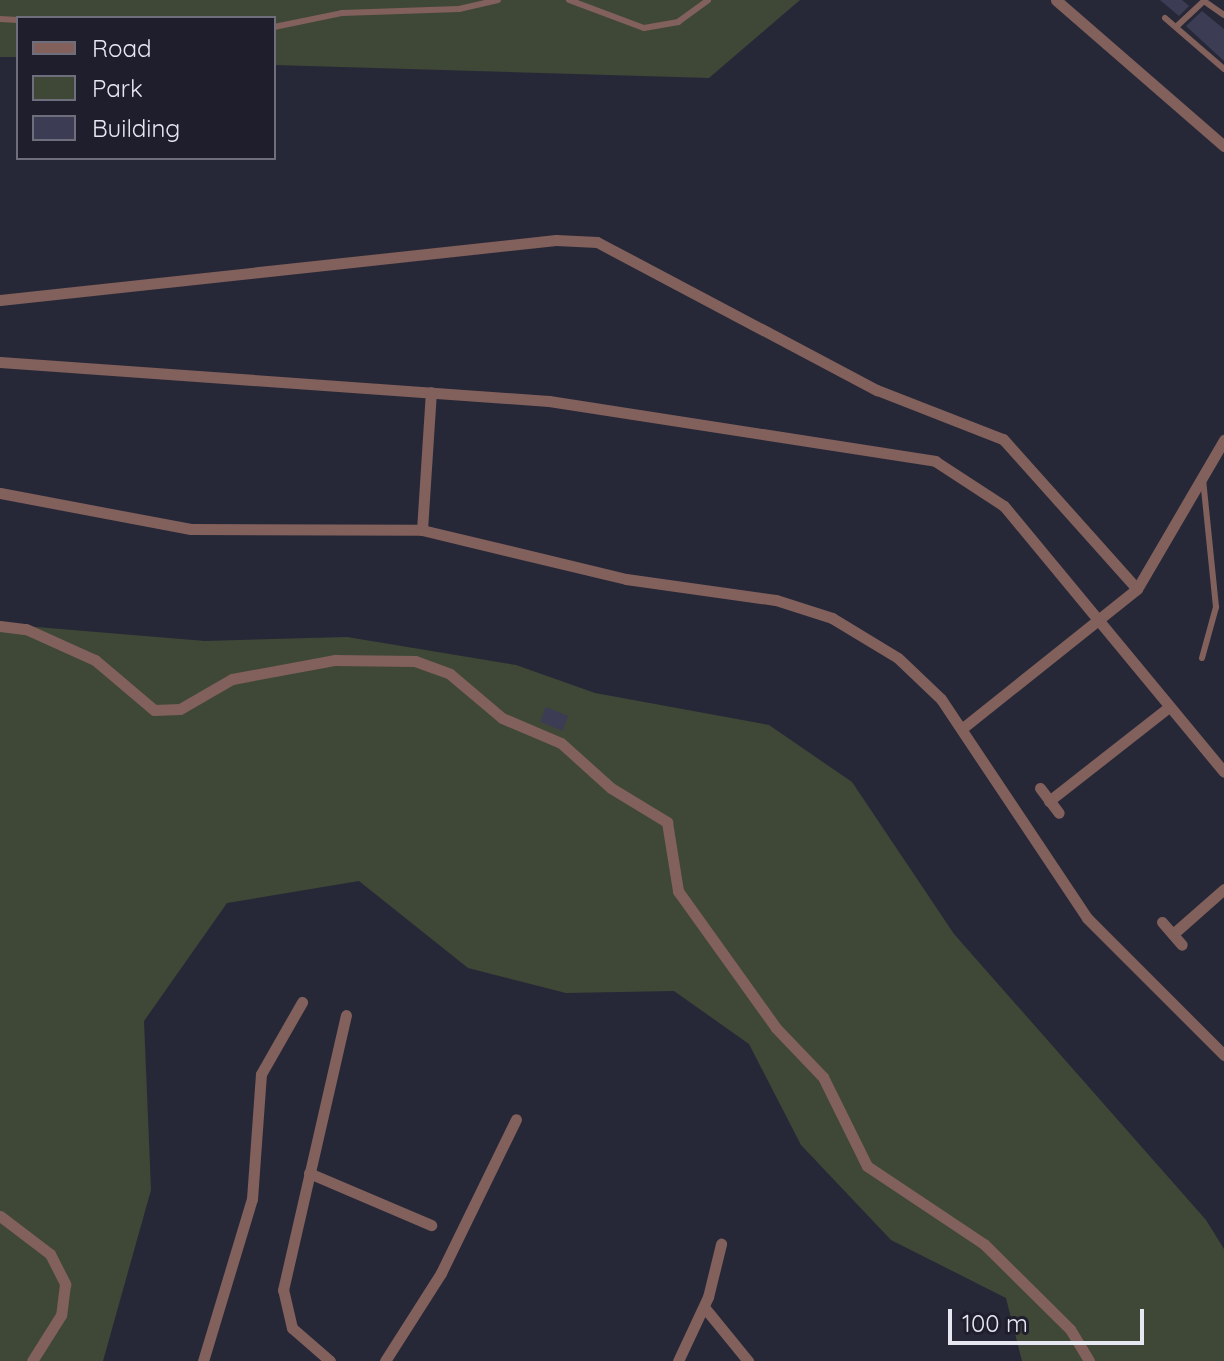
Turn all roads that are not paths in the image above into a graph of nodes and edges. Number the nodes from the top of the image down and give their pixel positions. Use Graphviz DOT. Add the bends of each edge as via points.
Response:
graph roads {
  1 [pos="498,0"];
  2 [pos="569,0"];
  3 [pos="708,0"];
  4 [pos="1056,0"];
  5 [pos="1224,15"];
  6 [pos="1165,18"];
  7 [pos="276,27"];
  8 [pos="1176,27"];
  9 [pos="1224,69"];
  10 [pos="1224,146"];
  11 [pos="0,300"];
  12 [pos="0,362"];
  13 [pos="431,392"];
  14 [pos="1224,440"];
  15 [pos="1203,480"];
  16 [pos="0,493"];
  17 [pos="422,530"];
  18 [pos="1137,589"];
  19 [pos="1100,623"];
  20 [pos="0,626"];
  21 [pos="1202,658"];
  22 [pos="1169,707"];
  23 [pos="964,727"];
  24 [pos="1224,772"];
  25 [pos="1040,788"];
  26 [pos="1049,801"];
  27 [pos="1059,813"];
  28 [pos="1224,889"];
  29 [pos="1162,922"];
  30 [pos="1173,934"];
  31 [pos="1182,945"];
  32 [pos="302,1002"];
  33 [pos="346,1015"];
  34 [pos="1224,1055"];
  35 [pos="516,1119"];
  36 [pos="309,1173"];
  37 [pos="0,1216"];
  38 [pos="431,1225"];
  39 [pos="721,1244"];
  40 [pos="704,1307"];
  41 [pos="322,1359"];
  42 [pos="32,1361"];
  43 [pos="203,1361"];
  44 [pos="385,1361"];
  45 [pos="678,1361"];
  46 [pos="748,1361"];
  47 [pos="1089,1361"];
  1 -- 7 [label="lane" via="459,9 342,13"];
  2 -- 3 [label="lane" via="644,28 678,22"];
  4 -- 10 [label="street"];
  5 -- 8 [label="lane" via="1204,1"];
  6 -- 8 [label="lane"];
  8 -- 9 [label="lane"];
  11 -- 18 [label="street" via="540,241 597,242 877,390 1003,439"];
  12 -- 13 [label="street"];
  13 -- 17 [label="street"];
  13 -- 19 [label="street" via="656,412 935,461 1004,506"];
  14 -- 15 [label="street"];
  15 -- 18 [label="street"];
  15 -- 21 [label="lane" via="1216,607"];
  16 -- 17 [label="street" via="191,529"];
  17 -- 23 [label="street" via="626,579 814,611 898,658"];
  18 -- 19 [label="street"];
  19 -- 22 [label="street"];
  19 -- 23 [label="street"];
  20 -- 47 [label="street" via="26,629 86,655 154,710 180,709 222,682 306,666 415,661 450,674 502,718 561,743 611,788 667,822 678,891 783,1037 823,1077 867,1166 984,1244 1070,1329"];
  22 -- 24 [label="street"];
  22 -- 26 [label="street"];
  23 -- 34 [label="street" via="1026,834 1087,918"];
  25 -- 26 [label="street"];
  26 -- 27 [label="street"];
  28 -- 30 [label="street"];
  29 -- 30 [label="street"];
  30 -- 31 [label="street"];
  32 -- 43 [label="street" via="261,1074 252,1199"];
  33 -- 36 [label="street"];
  35 -- 44 [label="street" via="441,1273"];
  36 -- 38 [label="street"];
  36 -- 41 [label="street" via="283,1300 292,1328"];
  37 -- 42 [label="street" via="50,1254 65,1284 61,1315"];
  39 -- 40 [label="street"];
  40 -- 45 [label="street"];
  40 -- 46 [label="street"];
}
